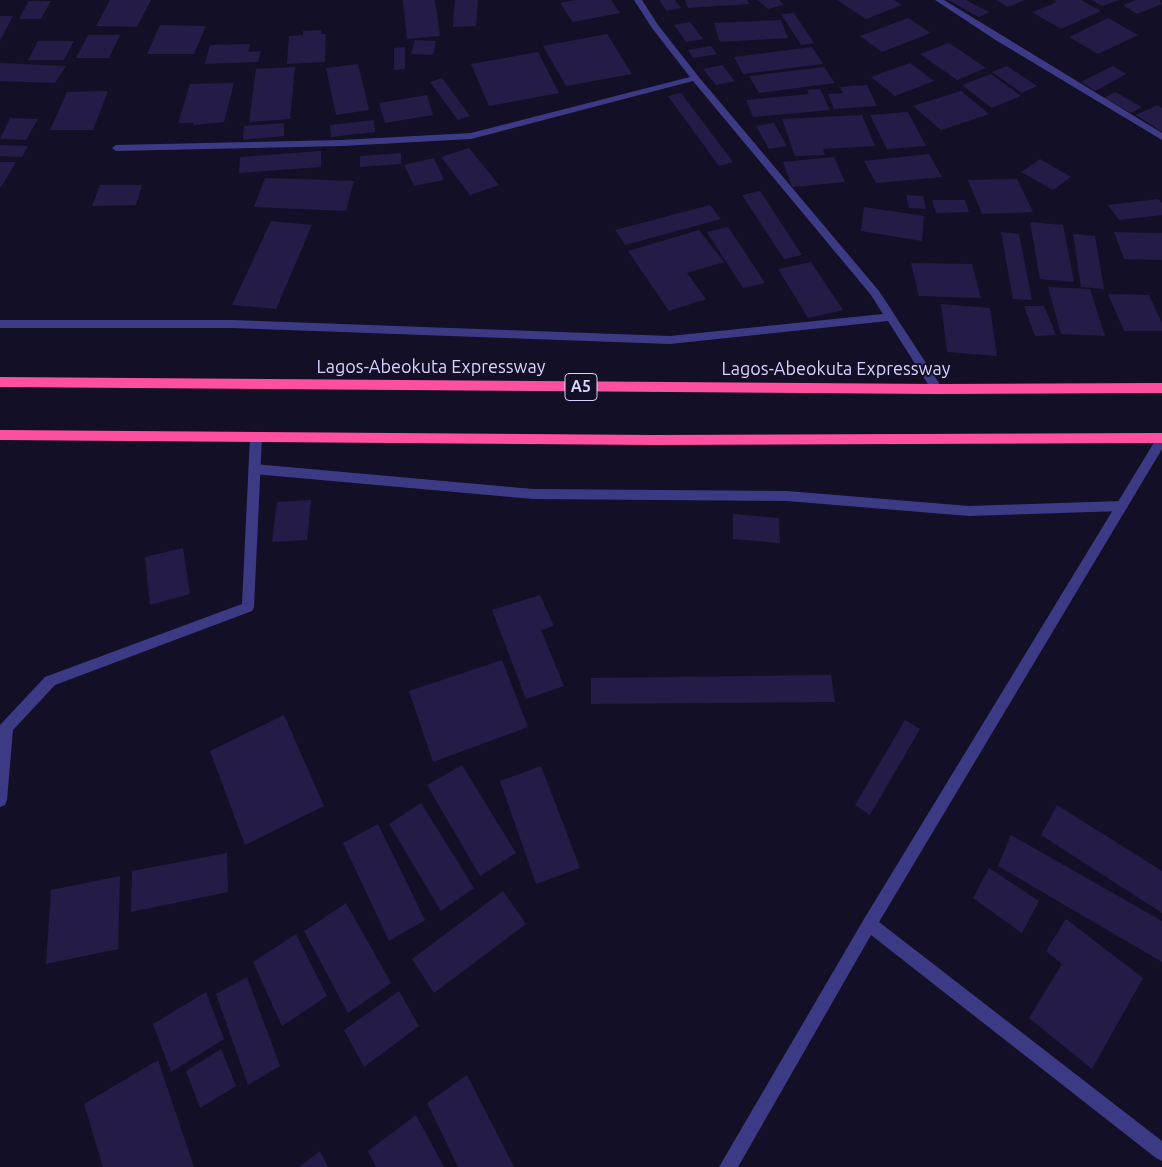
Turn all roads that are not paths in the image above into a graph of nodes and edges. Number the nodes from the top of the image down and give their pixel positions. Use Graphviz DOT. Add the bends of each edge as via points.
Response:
graph roads {
  1 [pos="638,0"];
  2 [pos="939,0"];
  3 [pos="696,78"];
  4 [pos="1162,137"];
  5 [pos="116,148"];
  6 [pos="891,318"];
  7 [pos="0,324"];
  8 [pos="0,382"];
  9 [pos="1162,388"];
  10 [pos="937,389"];
  11 [pos="0,435"];
  12 [pos="256,437"];
  13 [pos="1162,438"];
  14 [pos="254,469"];
  15 [pos="1122,506"];
  16 [pos="0,800"];
  17 [pos="869,924"];
  18 [pos="1162,1152"];
  19 [pos="728,1167"];
  1 -- 3 [label="street"];
  2 -- 4 [label="street"];
  3 -- 5 [label="street" via="471,136 342,143"];
  3 -- 6 [label="street" via="875,293"];
  6 -- 7 [label="street" via="670,340 232,324"];
  6 -- 10 [label="street"];
  8 -- 10 [label="highway, Lagos-Abeokuta Expressway / A5"];
  9 -- 10 [label="highway, Lagos-Abeokuta Expressway / A5"];
  11 -- 12 [label="highway"];
  12 -- 13 [label="highway" via="644,440"];
  12 -- 14 [label="street"];
  13 -- 15 [label="street"];
  14 -- 15 [label="street" via="533,494 787,496 969,511"];
  14 -- 16 [label="street" via="248,607 50,680 6,727"];
  15 -- 17 [label="street"];
  17 -- 18 [label="street"];
  17 -- 19 [label="street"];
}
